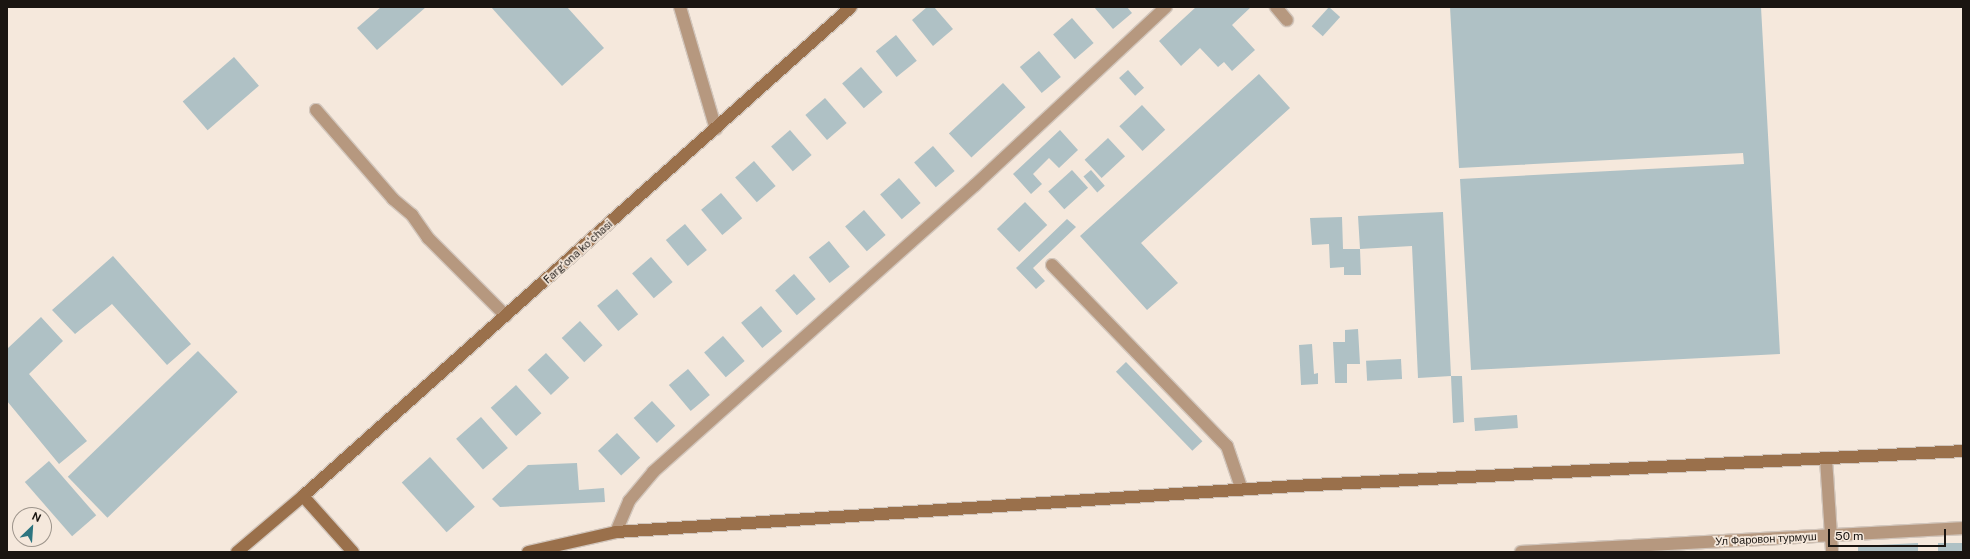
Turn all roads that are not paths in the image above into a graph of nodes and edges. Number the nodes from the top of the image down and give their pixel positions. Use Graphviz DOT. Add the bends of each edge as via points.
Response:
graph roads {
  1 [pos="680,7"];
  2 [pos="851,7"];
  3 [pos="1166,7"];
  4 [pos="1276,7"];
  5 [pos="1287,20"];
  6 [pos="316,110"];
  7 [pos="716,129"];
  8 [pos="1052,265"];
  9 [pos="506,316"];
  10 [pos="1963,451"];
  11 [pos="1826,458"];
  12 [pos="1242,490"];
  13 [pos="303,496"];
  14 [pos="1963,528"];
  15 [pos="616,532"];
  16 [pos="1832,535"];
  17 [pos="237,552"];
  18 [pos="354,552"];
  19 [pos="528,552"];
  20 [pos="1521,552"];
  21 [pos="1832,552"];
  1 -- 7 [label="street"];
  2 -- 7 [label="main road, Fargʻona koʻchasi"];
  3 -- 15 [label="street" via="975,185 653,472 630,501"];
  4 -- 5 [label="street"];
  6 -- 9 [label="street" via="393,199 412,215 428,238"];
  7 -- 9 [label="main road, Fargʻona koʻchasi"];
  8 -- 12 [label="street" via="1227,446"];
  9 -- 13 [label="main road, Fargʻona koʻchasi"];
  10 -- 11 [label="main road"];
  11 -- 12 [label="main road"];
  11 -- 16 [label="street"];
  12 -- 15 [label="main road"];
  13 -- 17 [label="main road, Fargʻona koʻchasi"];
  13 -- 18 [label="main road"];
  14 -- 16 [label="street, Ул Фаровон турмуш"];
  15 -- 19 [label="main road"];
  16 -- 20 [label="street, Ул Фаровон турмуш"];
  16 -- 21 [label="street"];
}
